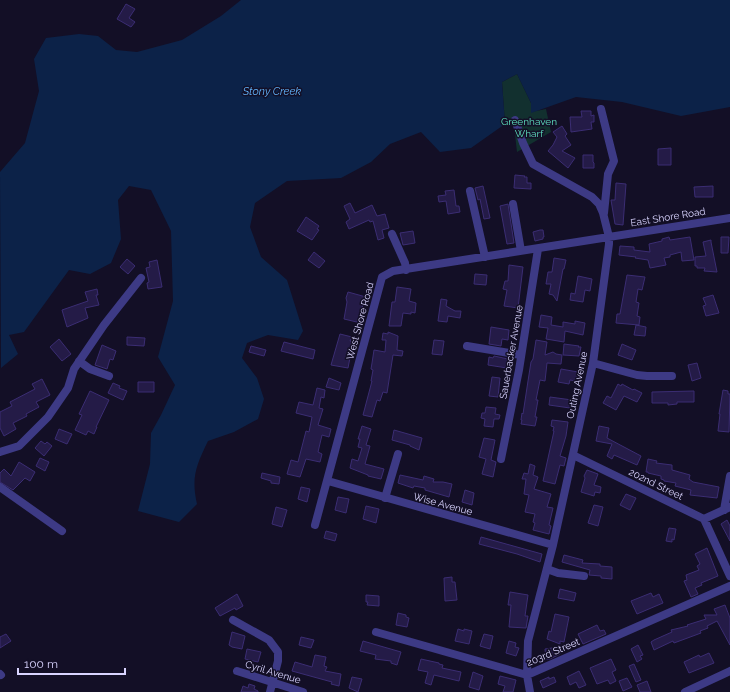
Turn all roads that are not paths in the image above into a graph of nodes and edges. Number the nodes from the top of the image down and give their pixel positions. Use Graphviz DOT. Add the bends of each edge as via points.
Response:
graph roads {
  1 [pos="600,109"];
  2 [pos="515,120"];
  3 [pos="470,191"];
  4 [pos="513,204"];
  5 [pos="604,213"];
  6 [pos="730,218"];
  7 [pos="392,234"];
  8 [pos="609,237"];
  9 [pos="538,248"];
  10 [pos="521,251"];
  11 [pos="485,257"];
  12 [pos="406,270"];
  13 [pos="141,278"];
  14 [pos="467,346"];
  15 [pos="521,356"];
  16 [pos="79,362"];
  17 [pos="593,363"];
  18 [pos="109,376"];
  19 [pos="672,376"];
  20 [pos="0,452"];
  21 [pos="398,454"];
  22 [pos="573,455"];
  23 [pos="502,459"];
  24 [pos="730,476"];
  25 [pos="328,481"];
  26 [pos="0,487"];
  27 [pos="385,498"];
  28 [pos="727,508"];
  29 [pos="704,520"];
  30 [pos="315,525"];
  31 [pos="62,531"];
  32 [pos="553,545"];
  33 [pos="547,569"];
  34 [pos="584,576"];
  35 [pos="730,576"];
  36 [pos="730,586"];
  37 [pos="233,620"];
  38 [pos="376,632"];
  39 [pos="237,671"];
  40 [pos="730,671"];
  41 [pos="527,675"];
  42 [pos="273,682"];
  43 [pos="270,692"];
  44 [pos="303,692"];
  45 [pos="530,692"];
  46 [pos="685,692"];
  1 -- 5 [label="street" via="614,161 608,174"];
  2 -- 5 [label="street, Outing Avenue" via="534,164 592,197"];
  3 -- 11 [label="street"];
  4 -- 10 [label="street"];
  5 -- 8 [label="street, Outing Avenue"];
  6 -- 8 [label="street, East Shore Road"];
  7 -- 12 [label="street"];
  8 -- 9 [label="street, West Shore Road"];
  8 -- 17 [label="street, Outing Avenue"];
  9 -- 10 [label="street, West Shore Road"];
  9 -- 15 [label="street, Sauerbacker Avenue"];
  10 -- 11 [label="street, West Shore Road"];
  11 -- 12 [label="street, West Shore Road"];
  12 -- 25 [label="street, West Shore Road" via="393,271 382,276"];
  13 -- 16 [label="street"];
  14 -- 15 [label="street"];
  15 -- 23 [label="street, Sauerbacker Avenue"];
  16 -- 18 [label="street"];
  16 -- 20 [label="street" via="68,388 48,417 19,446"];
  17 -- 19 [label="street" via="637,375"];
  17 -- 22 [label="street, Outing Avenue"];
  21 -- 27 [label="street"];
  22 -- 29 [label="street, 202nd Street"];
  22 -- 32 [label="street, Outing Avenue"];
  24 -- 28 [label="street"];
  25 -- 27 [label="street, Wise Avenue"];
  25 -- 30 [label="street, West Shore Road"];
  26 -- 31 [label="street"];
  27 -- 32 [label="street, Wise Avenue"];
  28 -- 29 [label="street"];
  29 -- 35 [label="street"];
  32 -- 33 [label="street, Outing Avenue"];
  33 -- 34 [label="street"];
  33 -- 41 [label="street, Outing Avenue" via="528,641"];
  36 -- 41 [label="street, 203rd Street"];
  37 -- 42 [label="street" via="269,640 278,652"];
  38 -- 41 [label="street, 203rd Street"];
  39 -- 42 [label="street, Cyril Avenue"];
  40 -- 46 [label="street"];
  41 -- 45 [label="street, Outing Avenue"];
  42 -- 43 [label="street"];
  42 -- 44 [label="street, Cyril Avenue"];
}
